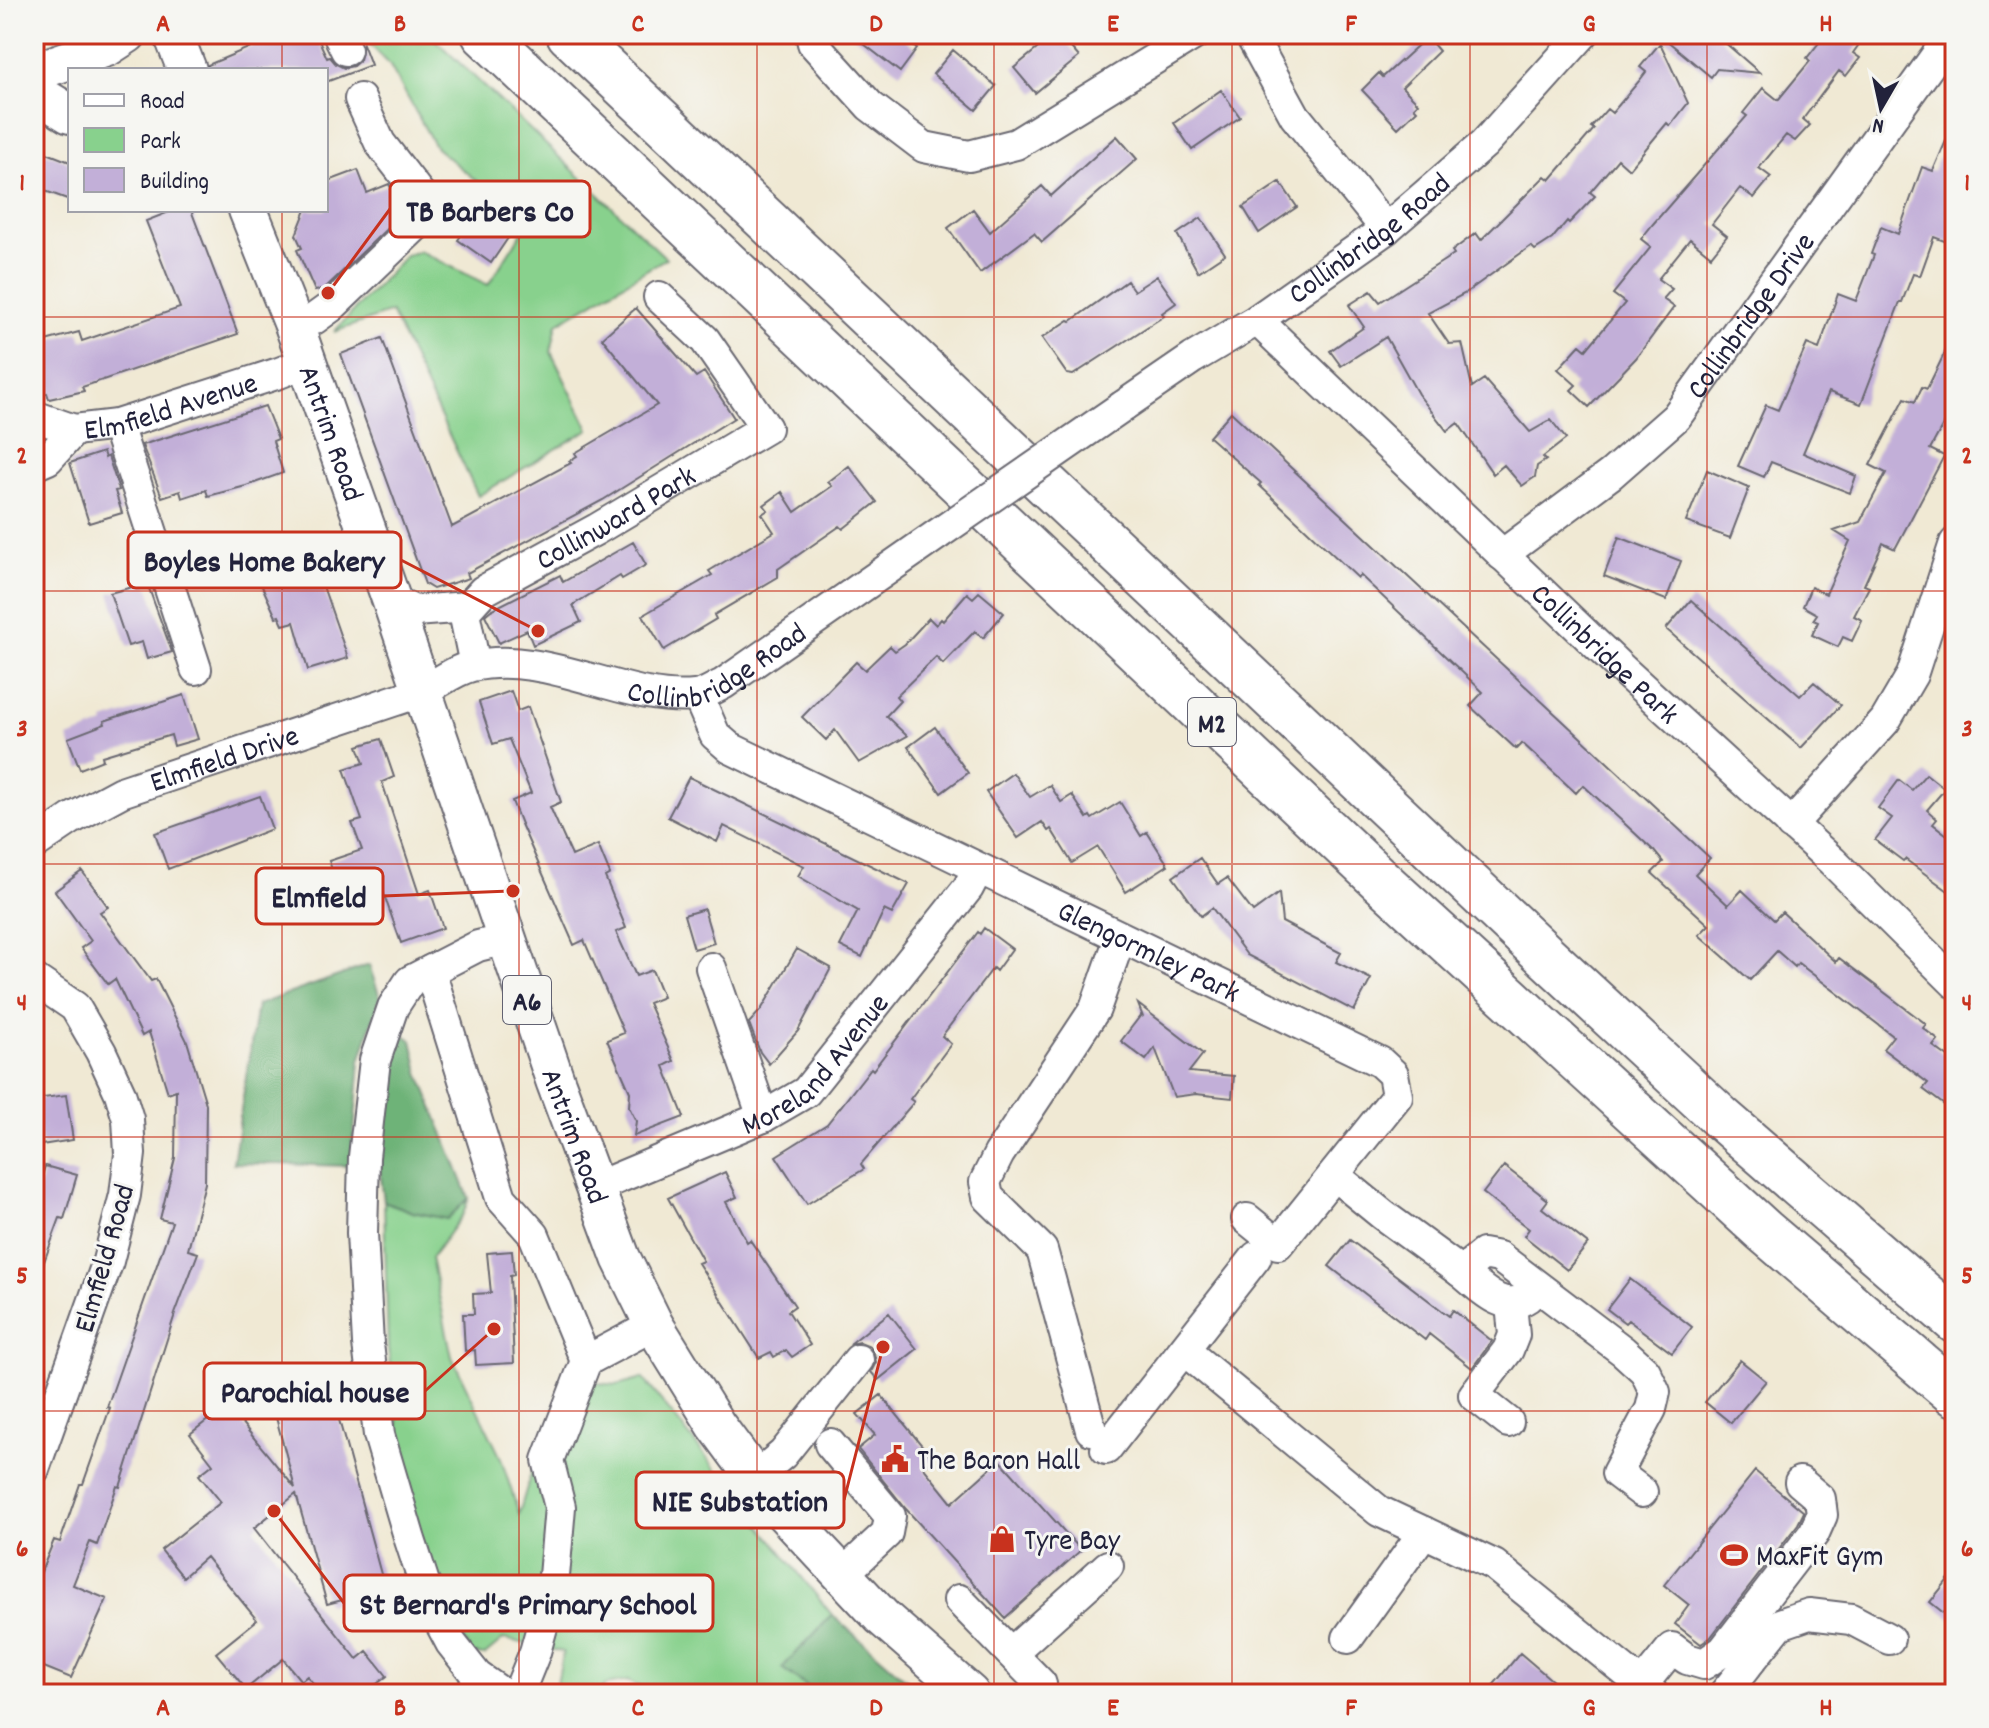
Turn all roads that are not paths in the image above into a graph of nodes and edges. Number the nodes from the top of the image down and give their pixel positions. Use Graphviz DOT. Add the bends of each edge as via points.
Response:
graph roads {
  1 [pos="127,34"];
  2 [pos="173,34"];
  3 [pos="484,34"];
  4 [pos="569,34"];
  5 [pos="811,34"];
  6 [pos="1195,34"];
  7 [pos="1250,34"];
  8 [pos="1583,34"];
  9 [pos="1952,34"];
  10 [pos="186,68"];
  11 [pos="34,72"];
  12 [pos="34,92"];
  13 [pos="68,94"];
  14 [pos="360,99"];
  15 [pos="68,113"];
  16 [pos="249,212"];
  17 [pos="1386,229"];
  18 [pos="659,297"];
  19 [pos="1257,320"];
  20 [pos="294,325"];
  21 [pos="307,362"];
  22 [pos="34,416"];
  23 [pos="117,425"];
  24 [pos="74,430"];
  25 [pos="34,465"];
  26 [pos="1955,543"];
  27 [pos="1502,555"];
  28 [pos="391,599"];
  29 [pos="468,607"];
  30 [pos="475,665"];
  31 [pos="196,669"];
  32 [pos="423,691"];
  33 [pos="698,696"];
  34 [pos="1791,825"];
  35 [pos="34,844"];
  36 [pos="978,869"];
  37 [pos="1120,938"];
  38 [pos="506,939"];
  39 [pos="711,968"];
  40 [pos="430,971"];
  41 [pos="34,979"];
  42 [pos="1955,983"];
  43 [pos="763,1117"];
  44 [pos="1334,1175"];
  45 [pos="594,1188"];
  46 [pos="1247,1219"];
  47 [pos="1256,1257"];
  48 [pos="1461,1272"];
  49 [pos="1539,1288"];
  50 [pos="1511,1304"];
  51 [pos="1955,1321"];
  52 [pos="654,1325"];
  53 [pos="1184,1350"];
  54 [pos="858,1360"];
  55 [pos="586,1361"];
  56 [pos="1955,1394"];
  57 [pos="1508,1422"];
  58 [pos="830,1444"];
  59 [pos="34,1469"];
  60 [pos="755,1477"];
  61 [pos="1800,1482"];
  62 [pos="1642,1492"];
  63 [pos="1424,1532"];
  64 [pos="1108,1566"];
  65 [pos="843,1574"];
  66 [pos="959,1600"];
  67 [pos="1348,1638"];
  68 [pos="1889,1639"];
  69 [pos="1011,1653"];
  70 [pos="1648,1690"];
  71 [pos="503,1694"];
  72 [pos="518,1694"];
  73 [pos="970,1694"];
  74 [pos="1036,1694"];
  75 [pos="1724,1694"];
  1 -- 11 [label="main road" via="107,47"];
  2 -- 10 [label="main road"];
  3 -- 56 [label="highway, M2" via="1391,890 1764,1231"];
  4 -- 51 [label="highway, M2" via="1548,958 1720,1117"];
  5 -- 6 [label="street" via="813,43 870,106 924,147 969,156 1016,144"];
  7 -- 17 [label="street" via="1295,116"];
  8 -- 17 [label="street, Collinbridge Road" via="1484,144"];
  9 -- 27 [label="street, Collinbridge Drive" via="1676,417 1611,474"];
  12 -- 13 [label="main road"];
  12 -- 15 [label="main road"];
  14 -- 20 [label="street" via="380,143 432,210 332,306"];
  16 -- 20 [label="main road, Antrim Road / A6"];
  17 -- 19 [label="street, Collinbridge Road"];
  18 -- 29 [label="street, Collinward Park" via="705,340 766,428 483,591"];
  19 -- 27 [label="street, Collinbridge Park"];
  19 -- 33 [label="street, Collinbridge Road, bridge" via="1193,358 723,684"];
  20 -- 21 [label="main road, Antrim Road / A6"];
  21 -- 23 [label="street, Elmfield Avenue"];
  21 -- 28 [label="main road, Antrim Road / A6"];
  22 -- 24 [label="street, Elmfield Avenue"];
  23 -- 24 [label="street, Elmfield Avenue"];
  23 -- 31 [label="street"];
  24 -- 25 [label="street" via="48,459"];
  26 -- 34 [label="street" via="1912,675 1885,721"];
  27 -- 34 [label="street, Collinbridge Park"];
  28 -- 29 [label="street" via="414,611"];
  28 -- 32 [label="main road, Antrim Road / A6"];
  29 -- 30 [label="street" via="464,612"];
  30 -- 32 [label="street, Collinbridge Road"];
  30 -- 33 [label="street, Collinbridge Road" via="546,668 664,695"];
  32 -- 35 [label="street, Elmfield Drive" via="121,792"];
  32 -- 38 [label="main road, Antrim Road / A6"];
  33 -- 36 [label="street, Glengormley Park" via="715,735 730,748"];
  34 -- 42 [label="street, Collinbridge Park"];
  36 -- 37 [label="street, Glengormley Park"];
  36 -- 43 [label="street, Moreland Avenue" via="806,1092"];
  37 -- 44 [label="street, Glengormley Park" via="1380,1062 1393,1074 1397,1096"];
  37 -- 53 [label="street" via="1095,1009 985,1182 988,1197 1042,1250 1099,1439"];
  38 -- 40 [label="street" via="478,946"];
  38 -- 45 [label="main road, Antrim Road / A6"];
  39 -- 43 [label="street"];
  40 -- 55 [label="street" via="501,1198 534,1235"];
  40 -- 71 [label="street" via="402,991 375,1060 362,1233 368,1344 379,1435 432,1607 477,1676"];
  41 -- 59 [label="street, Elmfield Road" via="75,1007 101,1052 128,1119 130,1154 108,1261"];
  43 -- 45 [label="street, Moreland Avenue"];
  44 -- 46 [label="street, Glengormley Park" via="1278,1244"];
  44 -- 48 [label="street"];
  45 -- 52 [label="main road, Antrim Road / A6"];
  47 -- 53 [label="street"];
  48 -- 49 [label="street" via="1483,1254 1499,1257"];
  48 -- 50 [label="street" via="1492,1297"];
  49 -- 50 [label="street"];
  49 -- 62 [label="street" via="1645,1371 1655,1392 1651,1409 1617,1473"];
  50 -- 57 [label="street" via="1514,1335 1508,1350 1474,1395"];
  52 -- 55 [label="street"];
  52 -- 60 [label="main road, Antrim Road / A6"];
  53 -- 63 [label="street" via="1379,1511"];
  54 -- 60 [label="street" via="783,1454"];
  55 -- 72 [label="street" via="548,1460 560,1507 553,1588"];
  58 -- 65 [label="street" via="890,1516 887,1533"];
  60 -- 65 [label="main road, Antrim Road / A6"];
  61 -- 70 [label="street" via="1820,1499 1822,1515 1814,1533 1723,1651 1704,1664 1672,1648"];
  63 -- 67 [label="street"];
  63 -- 70 [label="street" via="1494,1565"];
  64 -- 69 [label="street"];
  65 -- 73 [label="main road, Antrim Road / A6" via="882,1617"];
  66 -- 69 [label="street"];
  68 -- 75 [label="street" via="1851,1619 1809,1614 1780,1624"];
  69 -- 74 [label="street" via="1041,1684"];
}
